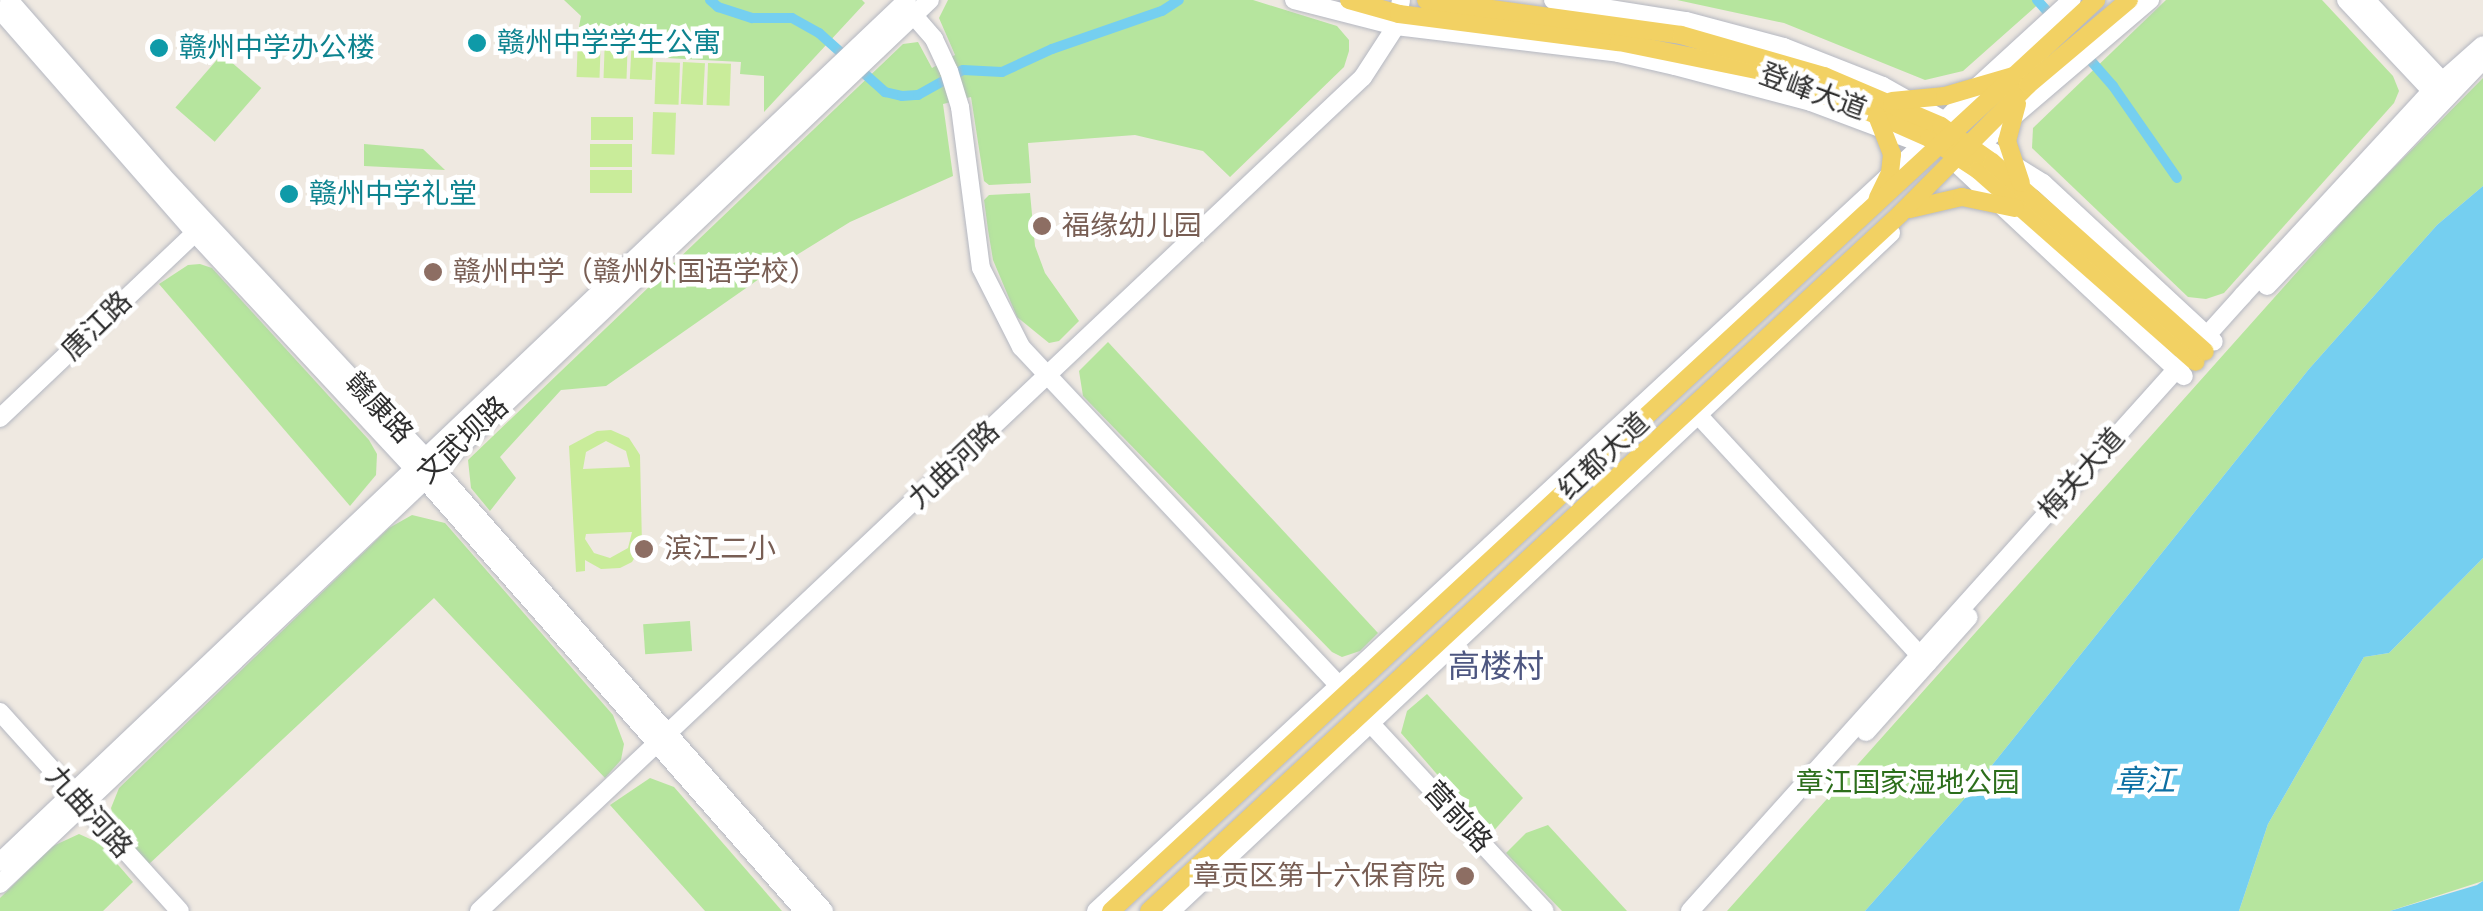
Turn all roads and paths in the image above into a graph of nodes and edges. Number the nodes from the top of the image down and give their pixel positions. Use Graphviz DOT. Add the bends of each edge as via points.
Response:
graph roads {
  1 [pos="9,0"];
  2 [pos="930,0"];
  3 [pos="1294,0"];
  4 [pos="1349,0"];
  5 [pos="1426,0"];
  6 [pos="1553,0"];
  7 [pos="2072,0"];
  8 [pos="2096,0"];
  9 [pos="2346,0"];
  10 [pos="2366,0"];
  11 [pos="2136,4"];
  12 [pos="905,5"];
  13 [pos="0,8"];
  14 [pos="1399,13"];
  15 [pos="2483,46"];
  16 [pos="2046,59"];
  17 [pos="2483,60"];
  18 [pos="2023,80"];
  19 [pos="1978,86"];
  20 [pos="2441,91"];
  21 [pos="1912,100"];
  22 [pos="1881,115"];
  23 [pos="2010,117"];
  24 [pos="1953,144"];
  25 [pos="2011,163"];
  26 [pos="1890,170"];
  27 [pos="1997,202"];
  28 [pos="1920,203"];
  29 [pos="2032,206"];
  30 [pos="1872,208"];
  31 [pos="1900,214"];
  32 [pos="194,233"];
  33 [pos="2196,355"];
  34 [pos="1048,378"];
  35 [pos="0,418"];
  36 [pos="1700,418"];
  37 [pos="423,467"];
  38 [pos="1923,659"];
  39 [pos="1340,687"];
  40 [pos="0,712"];
  41 [pos="1371,724"];
  42 [pos="661,742"];
  43 [pos="78,800"];
  44 [pos="0,862"];
  45 [pos="0,884"];
  46 [pos="180,911"];
  47 [pos="479,911"];
  48 [pos="804,911"];
  49 [pos="824,911"];
  50 [pos="1096,911"];
  51 [pos="1111,911"];
  52 [pos="1149,911"];
  53 [pos="1171,911"];
  54 [pos="1545,911"];
  55 [pos="1690,911"];
  56 [pos="1705,911"];
  1 -- 13 [label="street"];
  1 -- 37 [label="street, 赣康路"];
  2 -- 12 [label="street, 文武坝路"];
  3 -- 14 [label="street"];
  4 -- 14 [label="main road, 登峰大道"];
  5 -- 22 [label="main road, 登峰大道" via="1681,35 1764,56"];
  6 -- 21 [label="street" via="1686,20 1784,47"];
  7 -- 16 [label="street"];
  8 -- 16 [label="main road, 红都大道"];
  9 -- 20 [label="street"];
  10 -- 20 [label="street"];
  11 -- 16 [label="main road, 红都大道"];
  12 -- 34 [label="street" via="934,40 955,89 981,268 1009,329"];
  12 -- 37 [label="street, 文武坝路" via="888,29"];
  13 -- 32 [label="street, 赣康路"];
  14 -- 22 [label="main road, 登峰大道" via="1679,53 1762,71"];
  14 -- 34 [label="street, 九曲河路" via="1363,78"];
  15 -- 20 [label="street, 梅关大道"];
  16 -- 18 [label="main road, 红都大道"];
  16 -- 19 [label="street"];
  16 -- 23 [label="street"];
  17 -- 20 [label="street, 梅关大道"];
  18 -- 19 [label="main road"];
  18 -- 23 [label="main road"];
  18 -- 24 [label="main road, 红都大道"];
  19 -- 21 [label="main road"];
  19 -- 24 [label="street"];
  20 -- 33 [label="street, 梅关大道"];
  21 -- 22 [label="main road"];
  21 -- 24 [label="street"];
  22 -- 24 [label="main road, 登峰大道"];
  22 -- 24 [label="street"];
  22 -- 26 [label="main road"];
  23 -- 24 [label="street"];
  23 -- 25 [label="main road"];
  24 -- 25 [label="street"];
  24 -- 26 [label="street"];
  24 -- 27 [label="street"];
  24 -- 28 [label="street"];
  24 -- 29 [label="main road, 登峰大道"];
  24 -- 30 [label="main road, 红都大道"];
  24 -- 31 [label="main road, 红都大道"];
  25 -- 29 [label="main road"];
  25 -- 33 [label="street" via="2044,183"];
  26 -- 30 [label="main road"];
  26 -- 39 [label="street"];
  27 -- 28 [label="main road" via="1962,196"];
  27 -- 29 [label="main road"];
  27 -- 33 [label="street"];
  28 -- 31 [label="main road"];
  28 -- 36 [label="street"];
  29 -- 33 [label="main road, 登峰大道"];
  30 -- 51 [label="main road, 红都大道"];
  31 -- 52 [label="main road, 红都大道"];
  32 -- 35 [label="street, 唐江路"];
  32 -- 37 [label="street, 赣康路"];
  33 -- 38 [label="street, 梅关大道"];
  34 -- 39 [label="street"];
  34 -- 42 [label="street, 九曲河路"];
  36 -- 38 [label="street"];
  36 -- 41 [label="street"];
  37 -- 42 [label="street, 赣康路"];
  37 -- 43 [label="street, 文武坝路"];
  38 -- 55 [label="street, 梅关大道"];
  38 -- 56 [label="street, 梅关大道"];
  39 -- 50 [label="street"];
  40 -- 43 [label="street, 九曲河路"];
  41 -- 53 [label="street"];
  41 -- 54 [label="street, 营前路"];
  42 -- 47 [label="street, 九曲河路"];
  42 -- 48 [label="street, 赣康路"];
  42 -- 49 [label="street, 赣康路"];
  43 -- 44 [label="street, 文武坝路"];
  43 -- 45 [label="street, 文武坝路"];
  43 -- 46 [label="street, 九曲河路"];
}
